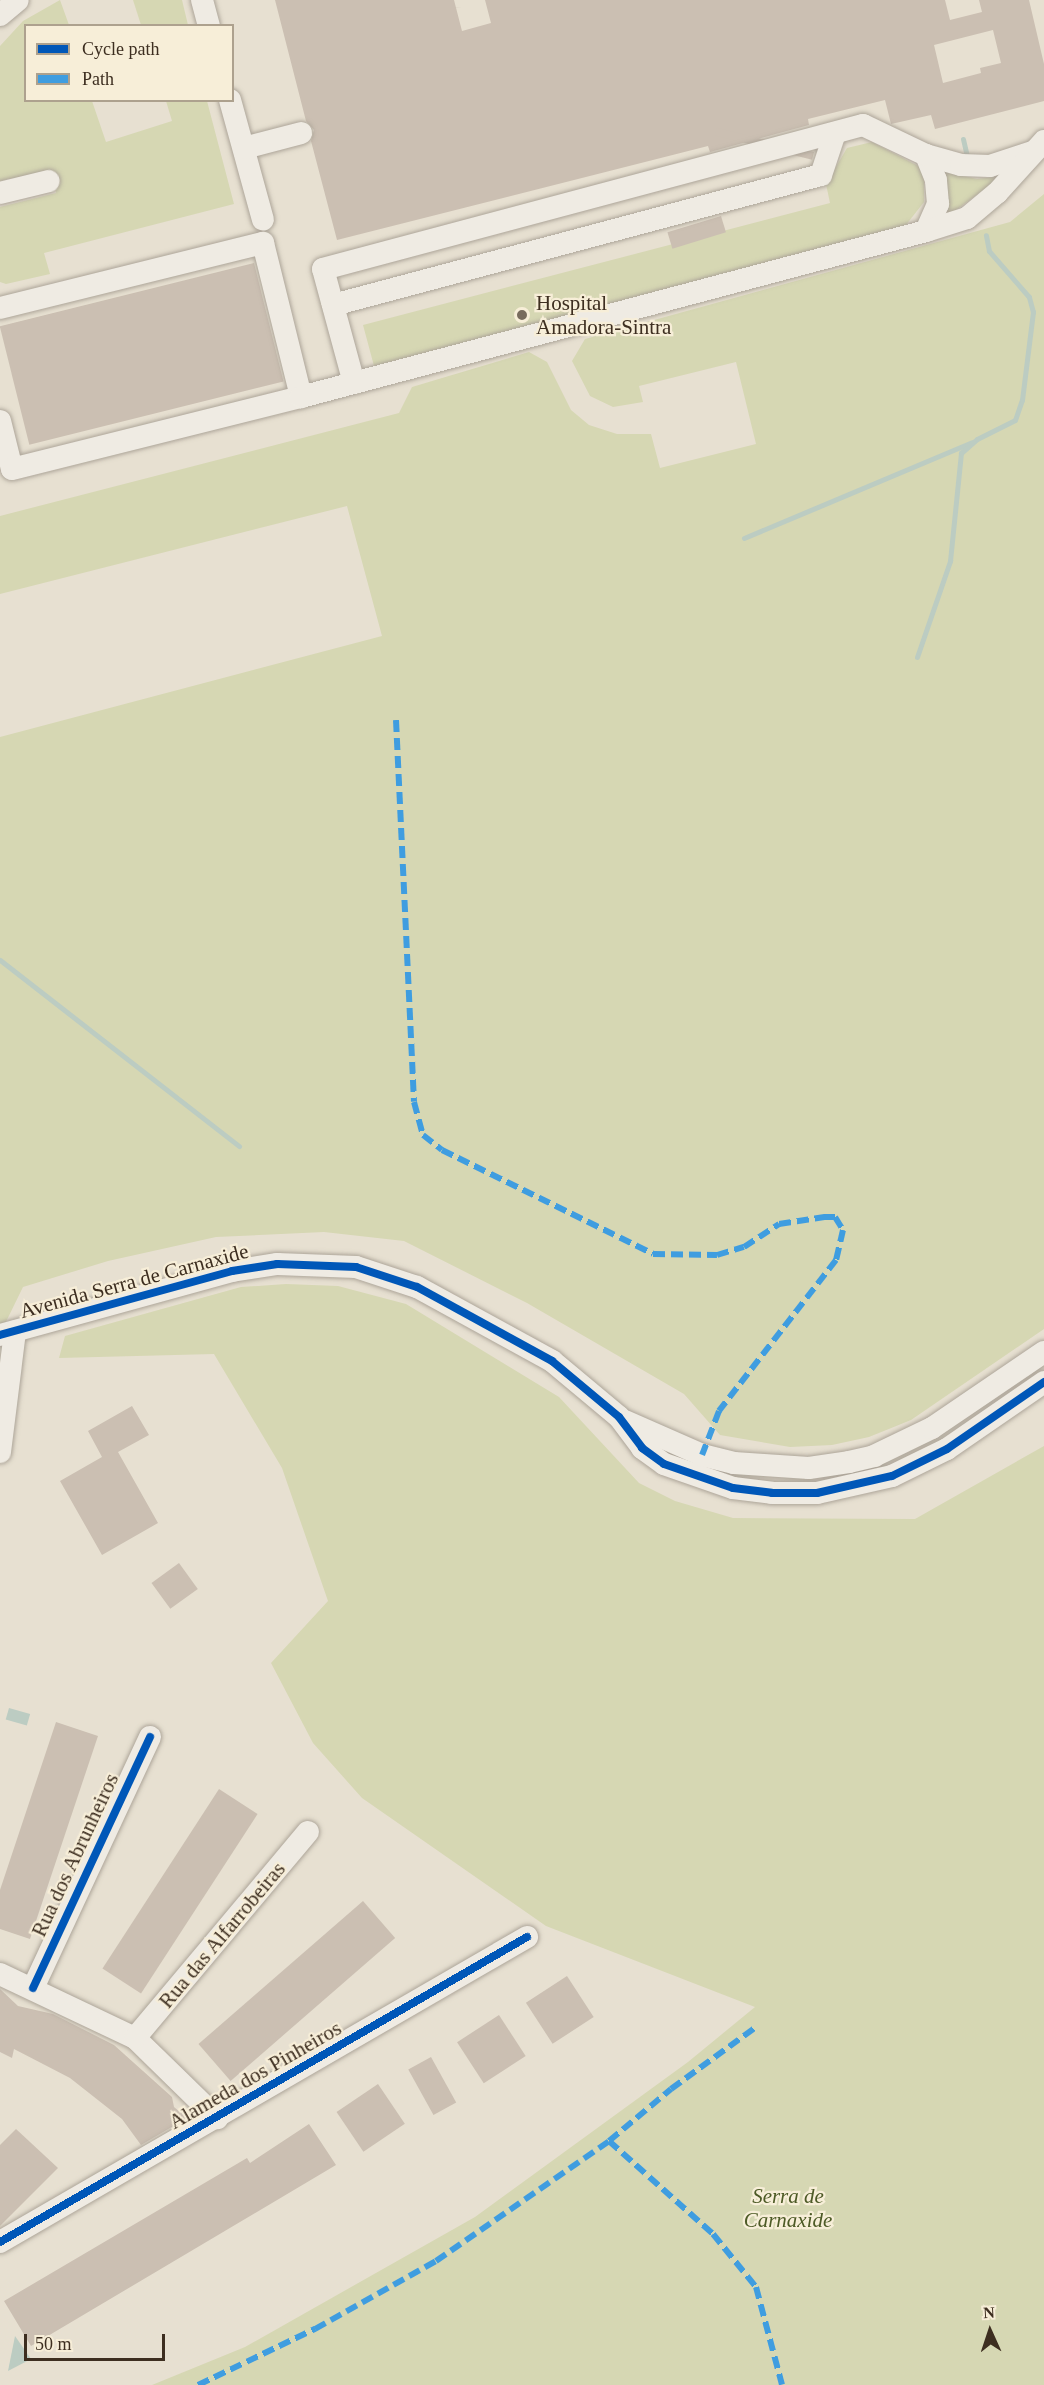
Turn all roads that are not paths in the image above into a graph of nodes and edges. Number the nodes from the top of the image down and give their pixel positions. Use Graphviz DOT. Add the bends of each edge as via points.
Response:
graph roads {
  1 [pos="18,0"];
  2 [pos="202,0"];
  3 [pos="0,15"];
  4 [pos="208,24"];
  5 [pos="231,102"];
  6 [pos="301,133"];
  7 [pos="835,133"];
  8 [pos="1041,146"];
  9 [pos="244,148"];
  10 [pos="926,155"];
  11 [pos="692,171"];
  12 [pos="48,181"];
  13 [pos="0,193"];
  14 [pos="701,207"];
  15 [pos="263,220"];
  16 [pos="926,231"];
  17 [pos="333,305"];
  18 [pos="0,308"];
  19 [pos="354,383"];
  20 [pos="301,397"];
  21 [pos="0,421"];
  22 [pos="7,1334"];
  23 [pos="1044,1352"];
  24 [pos="1044,1382"];
  25 [pos="619,1418"];
  26 [pos="0,1452"];
  27 [pos="150,1737"];
  28 [pos="308,1832"];
  29 [pos="527,1937"];
  30 [pos="0,1974"];
  31 [pos="33,1988"];
  32 [pos="135,2038"];
  33 [pos="217,2118"];
  34 [pos="0,2242"];
  1 -- 3 [label="street"];
  2 -- 4 [label="street"];
  5 -- 9 [label="street"];
  6 -- 9 [label="street"];
  7 -- 10 [label="street" via="862,125"];
  7 -- 11 [label="street"];
  7 -- 14 [label="street" via="821,175"];
  8 -- 10 [label="street" via="1012,162 990,166 961,165"];
  8 -- 16 [label="street" via="998,193 966,218"];
  9 -- 15 [label="street"];
  10 -- 16 [label="street" via="936,180 938,204"];
  11 -- 14 [label="street"];
  11 -- 17 [label="street" via="323,269"];
  12 -- 13 [label="street"];
  14 -- 17 [label="street"];
  16 -- 19 [label="street"];
  17 -- 19 [label="street"];
  18 -- 20 [label="street" via="263,243"];
  19 -- 20 [label="street"];
  20 -- 21 [label="street" via="12,469"];
  22 -- 25 [label="street, Avenida Serra de Carnaxide" via="232,1271 277,1264 356,1267 417,1287 552,1361"];
  22 -- 26 [label="street" via="14,1364"];
  23 -- 25 [label="street, Avenida Serra de Carnaxide" via="911,1439 874,1456 809,1468 768,1468 702,1455"];
  24 -- 25 [label="street, Avenida Serra de Carnaxide" via="922,1463 860,1486 817,1493 771,1493 698,1478 664,1464 642,1448"];
  27 -- 31 [label="street, Rua dos Abrunheiros"];
  28 -- 32 [label="street, Rua das Alfarrobeiras"];
  29 -- 33 [label="street, Alameda dos Pinheiros"];
  30 -- 31 [label="street"];
  31 -- 32 [label="street"];
  32 -- 33 [label="street"];
  33 -- 34 [label="street, Alameda dos Pinheiros"];
}
